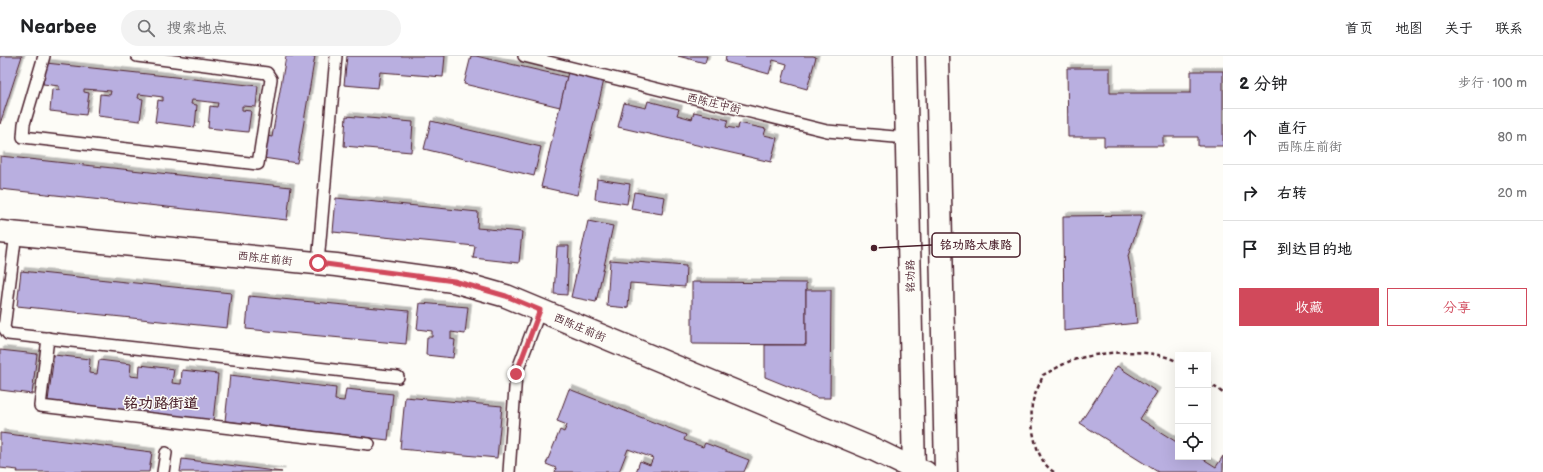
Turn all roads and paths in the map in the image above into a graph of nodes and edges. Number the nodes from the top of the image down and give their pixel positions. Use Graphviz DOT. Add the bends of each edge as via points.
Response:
graph roads {
  1 [pos="44,56"];
  2 [pos="137,56"];
  3 [pos="336,56"];
  4 [pos="524,56"];
  5 [pos="904,56"];
  6 [pos="937,56"];
  7 [pos="906,138"];
  8 [pos="8,233"];
  9 [pos="318,263"];
  10 [pos="540,310"];
  11 [pos="48,338"];
  12 [pos="1175,360"];
  13 [pos="398,377"];
  14 [pos="1211,384"];
  15 [pos="1223,393"];
  16 [pos="369,444"];
  17 [pos="166,453"];
  18 [pos="917,471"];
  19 [pos="163,472"];
  20 [pos="509,472"];
  21 [pos="946,472"];
  22 [pos="1054,472"];
  1 -- 2 [label="lane" via="24,124 23,137 258,164 271,79 267,73"];
  3 -- 9 [label="lane"];
  4 -- 7 [label="lane, 西陈庄中街" via="827,131"];
  5 -- 7 [label="street, 铭功路"];
  6 -- 21 [label="street"];
  7 -- 18 [label="street, 铭功路"];
  8 -- 9 [label="street, 西陈庄前街"];
  8 -- 11 [label="lane" via="4,328 8,334"];
  9 -- 10 [label="street, 西陈庄前街" via="454,281 506,296"];
  10 -- 18 [label="street, 西陈庄前街" via="875,450"];
  10 -- 20 [label="lane" via="516,374"];
  11 -- 13 [label="lane"];
  11 -- 16 [label="lane" via="40,406"];
  12 -- 22 [label="path" via="1146,353 1121,352 1069,362 1043,375 1032,403 1033,431 1039,456"];
  14 -- 15 [label="path"];
  17 -- 19 [label="lane"];
}
